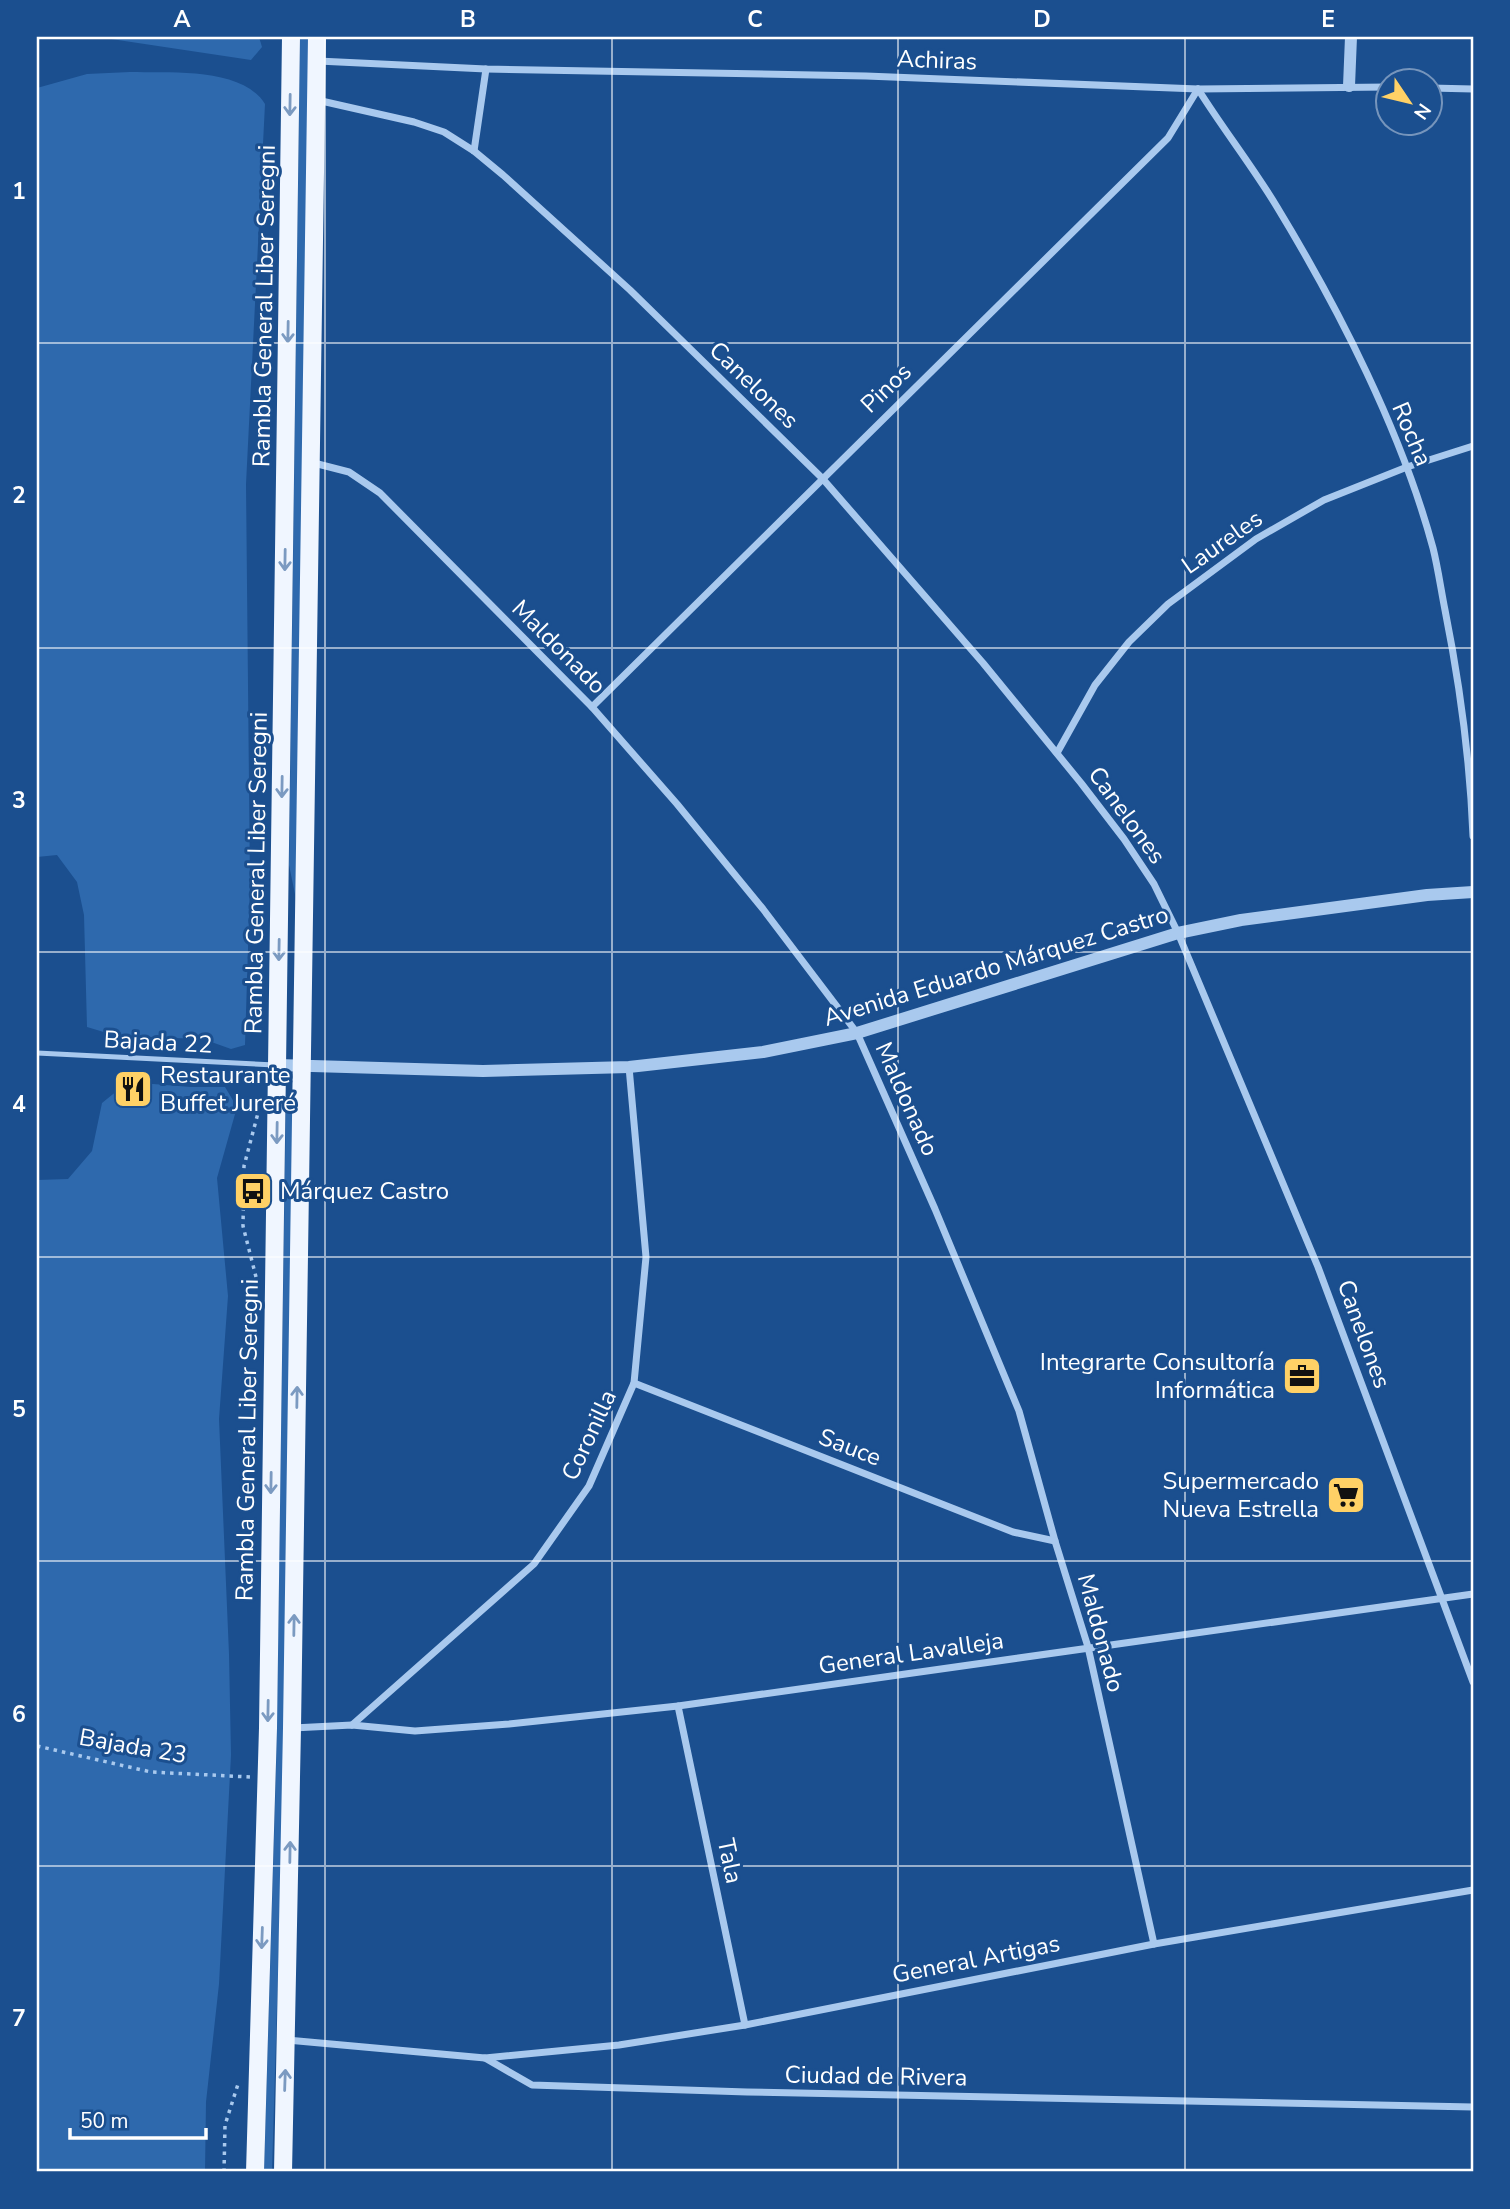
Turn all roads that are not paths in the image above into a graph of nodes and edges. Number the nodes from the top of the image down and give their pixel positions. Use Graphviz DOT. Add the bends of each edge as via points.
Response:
graph roads {
  1 [pos="291,37"];
  2 [pos="317,37"];
  3 [pos="1351,37"];
  4 [pos="317,61"];
  5 [pos="486,69"];
  6 [pos="1349,86"];
  7 [pos="1374,87"];
  8 [pos="1444,88"];
  9 [pos="1198,89"];
  10 [pos="1473,89"];
  11 [pos="317,100"];
  12 [pos="474,151"];
  13 [pos="1473,446"];
  14 [pos="309,462"];
  15 [pos="1407,467"];
  16 [pos="822,478"];
  17 [pos="593,707"];
  18 [pos="1056,753"];
  19 [pos="1473,836"];
  20 [pos="1473,892"];
  21 [pos="1178,933"];
  22 [pos="857,1033"];
  23 [pos="37,1053"];
  24 [pos="278,1065"];
  25 [pos="303,1066"];
  26 [pos="629,1067"];
  27 [pos="634,1383"];
  28 [pos="1055,1541"];
  29 [pos="1473,1594"];
  30 [pos="1442,1597"];
  31 [pos="1088,1647"];
  32 [pos="1473,1682"];
  33 [pos="678,1706"];
  34 [pos="352,1725"];
  35 [pos="292,1728"];
  36 [pos="1473,1890"];
  37 [pos="1154,1944"];
  38 [pos="745,2025"];
  39 [pos="286,2040"];
  40 [pos="485,2058"];
  41 [pos="1473,2107"];
  42 [pos="255,2172"];
  43 [pos="283,2172"];
  1 -- 24 [label="main road, Rambla General Liber Seregni, one-way"];
  2 -- 4 [label="main road, Rambla General Liber Seregni"];
  3 -- 6 [label="street"];
  4 -- 5 [label="street, Achiras"];
  4 -- 11 [label="main road, Rambla General Liber Seregni"];
  5 -- 9 [label="street, Achiras" via="866,76"];
  5 -- 12 [label="street"];
  6 -- 7 [label="street, Achiras"];
  6 -- 9 [label="street, Achiras"];
  8 -- 10 [label="street"];
  9 -- 15 [label="street, Rocha" via="1276,205 1317,276"];
  9 -- 16 [label="street, Pinos" via="1168,138"];
  11 -- 12 [label="street, Canelones" via="414,122 444,132"];
  11 -- 14 [label="main road, Rambla General Liber Seregni"];
  12 -- 16 [label="street, Canelones" via="630,290"];
  13 -- 15 [label="street, Laureles"];
  14 -- 17 [label="street, Maldonado" via="349,472 380,494"];
  14 -- 25 [label="main road, Rambla General Liber Seregni"];
  15 -- 18 [label="street, Laureles" via="1324,500 1256,539 1168,604 1129,642 1095,685"];
  15 -- 19 [label="street, Rocha" via="1433,549 1456,663 1471,778"];
  16 -- 17 [label="street, Pinos"];
  16 -- 18 [label="street, Canelones"];
  17 -- 22 [label="street, Maldonado" via="763,909"];
  18 -- 21 [label="street, Canelones" via="1154,884"];
  20 -- 21 [label="street, Avenida Eduardo Márquez Castro" via="1241,920"];
  21 -- 22 [label="street, Avenida Eduardo Márquez Castro"];
  21 -- 30 [label="street, Canelones" via="1318,1267"];
  22 -- 26 [label="street, Avenida Eduardo Márquez Castro" via="763,1052"];
  22 -- 28 [label="street, Maldonado" via="1019,1411"];
  23 -- 24 [label="lane, Bajada 22"];
  24 -- 25 [label="street, Avenida Eduardo Márquez Castro"];
  24 -- 42 [label="main road, Rambla General Liber Seregni, one-way"];
  25 -- 26 [label="street, Avenida Eduardo Márquez Castro" via="483,1072"];
  35 -- 25 [label="main road, Rambla General Liber Seregni, one-way"];
  26 -- 27 [label="street, Coronilla" via="646,1257"];
  27 -- 28 [label="street, Sauce" via="1013,1532"];
  27 -- 34 [label="street, Coronilla" via="589,1486 534,1564"];
  28 -- 31 [label="street, Maldonado"];
  29 -- 30 [label="street, General Lavalleja"];
  30 -- 31 [label="street, General Lavalleja"];
  30 -- 32 [label="street, Canelones"];
  31 -- 33 [label="street, General Lavalleja"];
  31 -- 37 [label="street, Maldonado"];
  33 -- 34 [label="street, General Lavalleja" via="415,1731"];
  33 -- 38 [label="street, Tala"];
  34 -- 35 [label="street, General Lavalleja"];
  39 -- 35 [label="main road, Rambla General Liber Seregni, one-way"];
  36 -- 37 [label="street, General Artigas"];
  37 -- 38 [label="street, General Artigas"];
  38 -- 40 [label="street, General Artigas" via="619,2045"];
  39 -- 40 [label="street, Ciudad de Rivera"];
  43 -- 39 [label="main road, Rambla General Liber Seregni, one-way"];
  40 -- 41 [label="street, Ciudad de Rivera" via="532,2085"];
}
